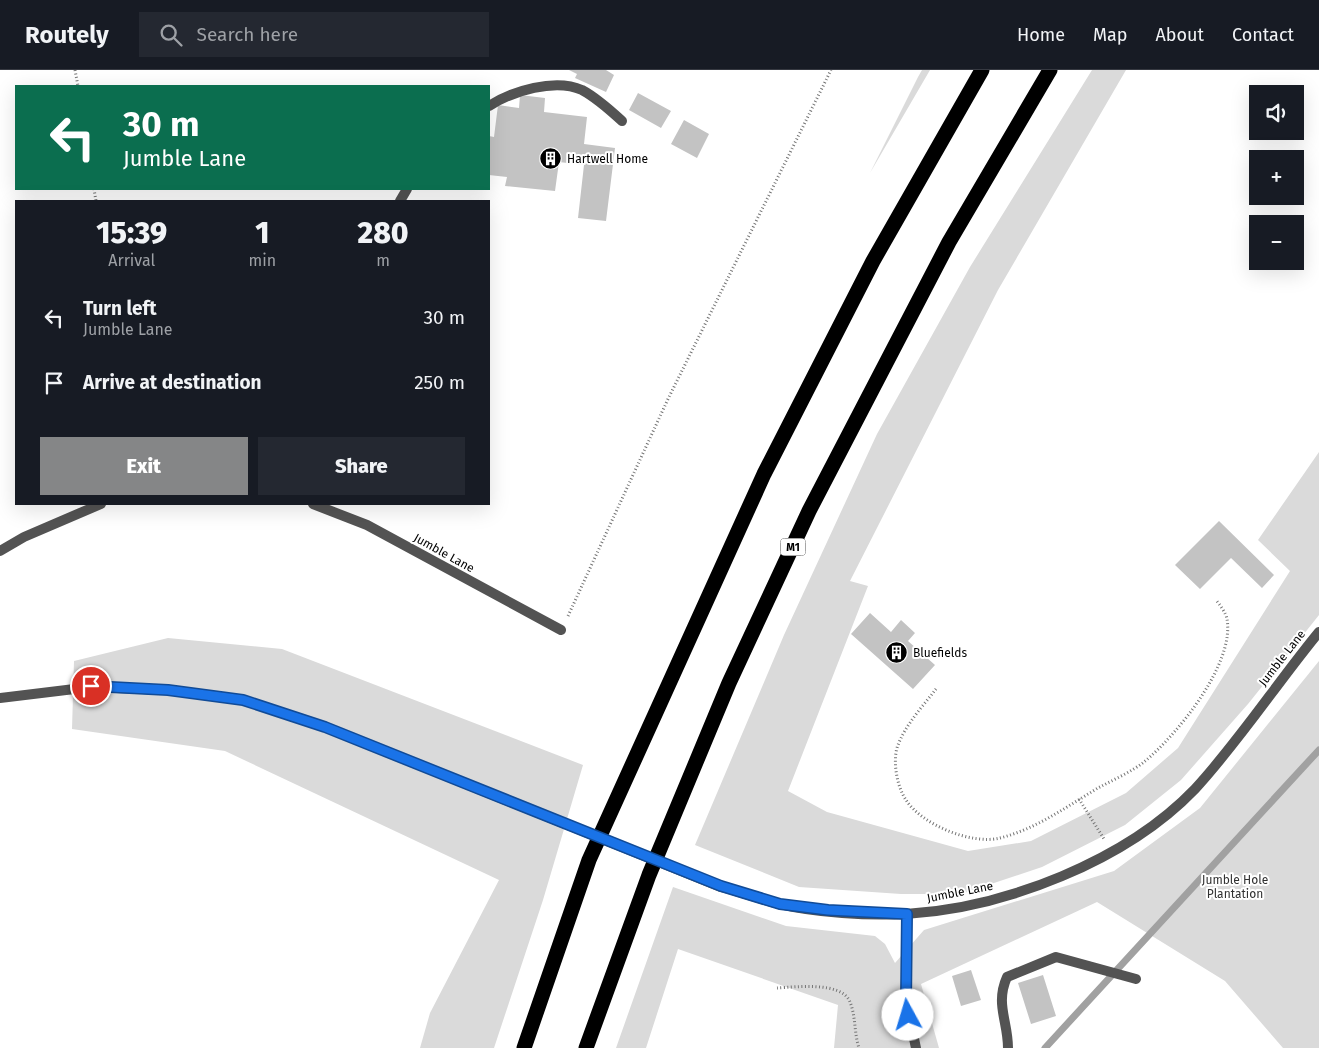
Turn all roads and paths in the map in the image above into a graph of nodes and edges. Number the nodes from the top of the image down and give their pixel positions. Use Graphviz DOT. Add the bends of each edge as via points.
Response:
graph roads {
  1 [pos="75,70"];
  2 [pos="831,70"];
  3 [pos="982,70"];
  4 [pos="1050,70"];
  5 [pos="78,85"];
  6 [pos="490,105"];
  7 [pos="622,121"];
  8 [pos="100,505"];
  9 [pos="316,505"];
  10 [pos="0,551"];
  11 [pos="1216,600"];
  12 [pos="561,630"];
  13 [pos="1319,632"];
  14 [pos="936,689"];
  15 [pos="0,698"];
  16 [pos="1079,799"];
  17 [pos="1112,852"];
  18 [pos="907,914"];
  19 [pos="1136,979"];
  20 [pos="777,988"];
  21 [pos="524,1048"];
  22 [pos="586,1048"];
  23 [pos="860,1048"];
  24 [pos="916,1048"];
  25 [pos="1008,1048"];
  1 -- 5 [label="path"];
  2 -- 12 [label="path" via="668,399"];
  3 -- 21 [label="highway" via="873,261 764,474 589,860"];
  4 -- 22 [label="highway, M1" via="949,242 809,511 729,682 649,875"];
  6 -- 7 [label="street" via="503,97 552,85 580,90 602,103"];
  8 -- 10 [label="street" via="24,537"];
  9 -- 12 [label="street, Jumble Lane" via="367,525"];
  11 -- 16 [label="path" via="1227,617 1228,640 1213,677 1184,723 1143,762"];
  13 -- 17 [label="street, Jumble Lane" via="1194,789 1152,826"];
  14 -- 16 [label="path" via="898,746 896,771 906,800 930,822 966,838 999,839 1040,824"];
  15 -- 18 [label="street, Jumble Lane" via="91,686 168,690 243,700 325,727 721,886 780,904"];
  16 -- 17 [label="path"];
  17 -- 18 [label="street, Jumble Lane" via="1008,896"];
  18 -- 24 [label="street" via="906,1001"];
  19 -- 25 [label="street" via="1056,957 1007,977 1001,997"];
  20 -- 23 [label="path" via="811,986 839,990 850,1000"];
}
